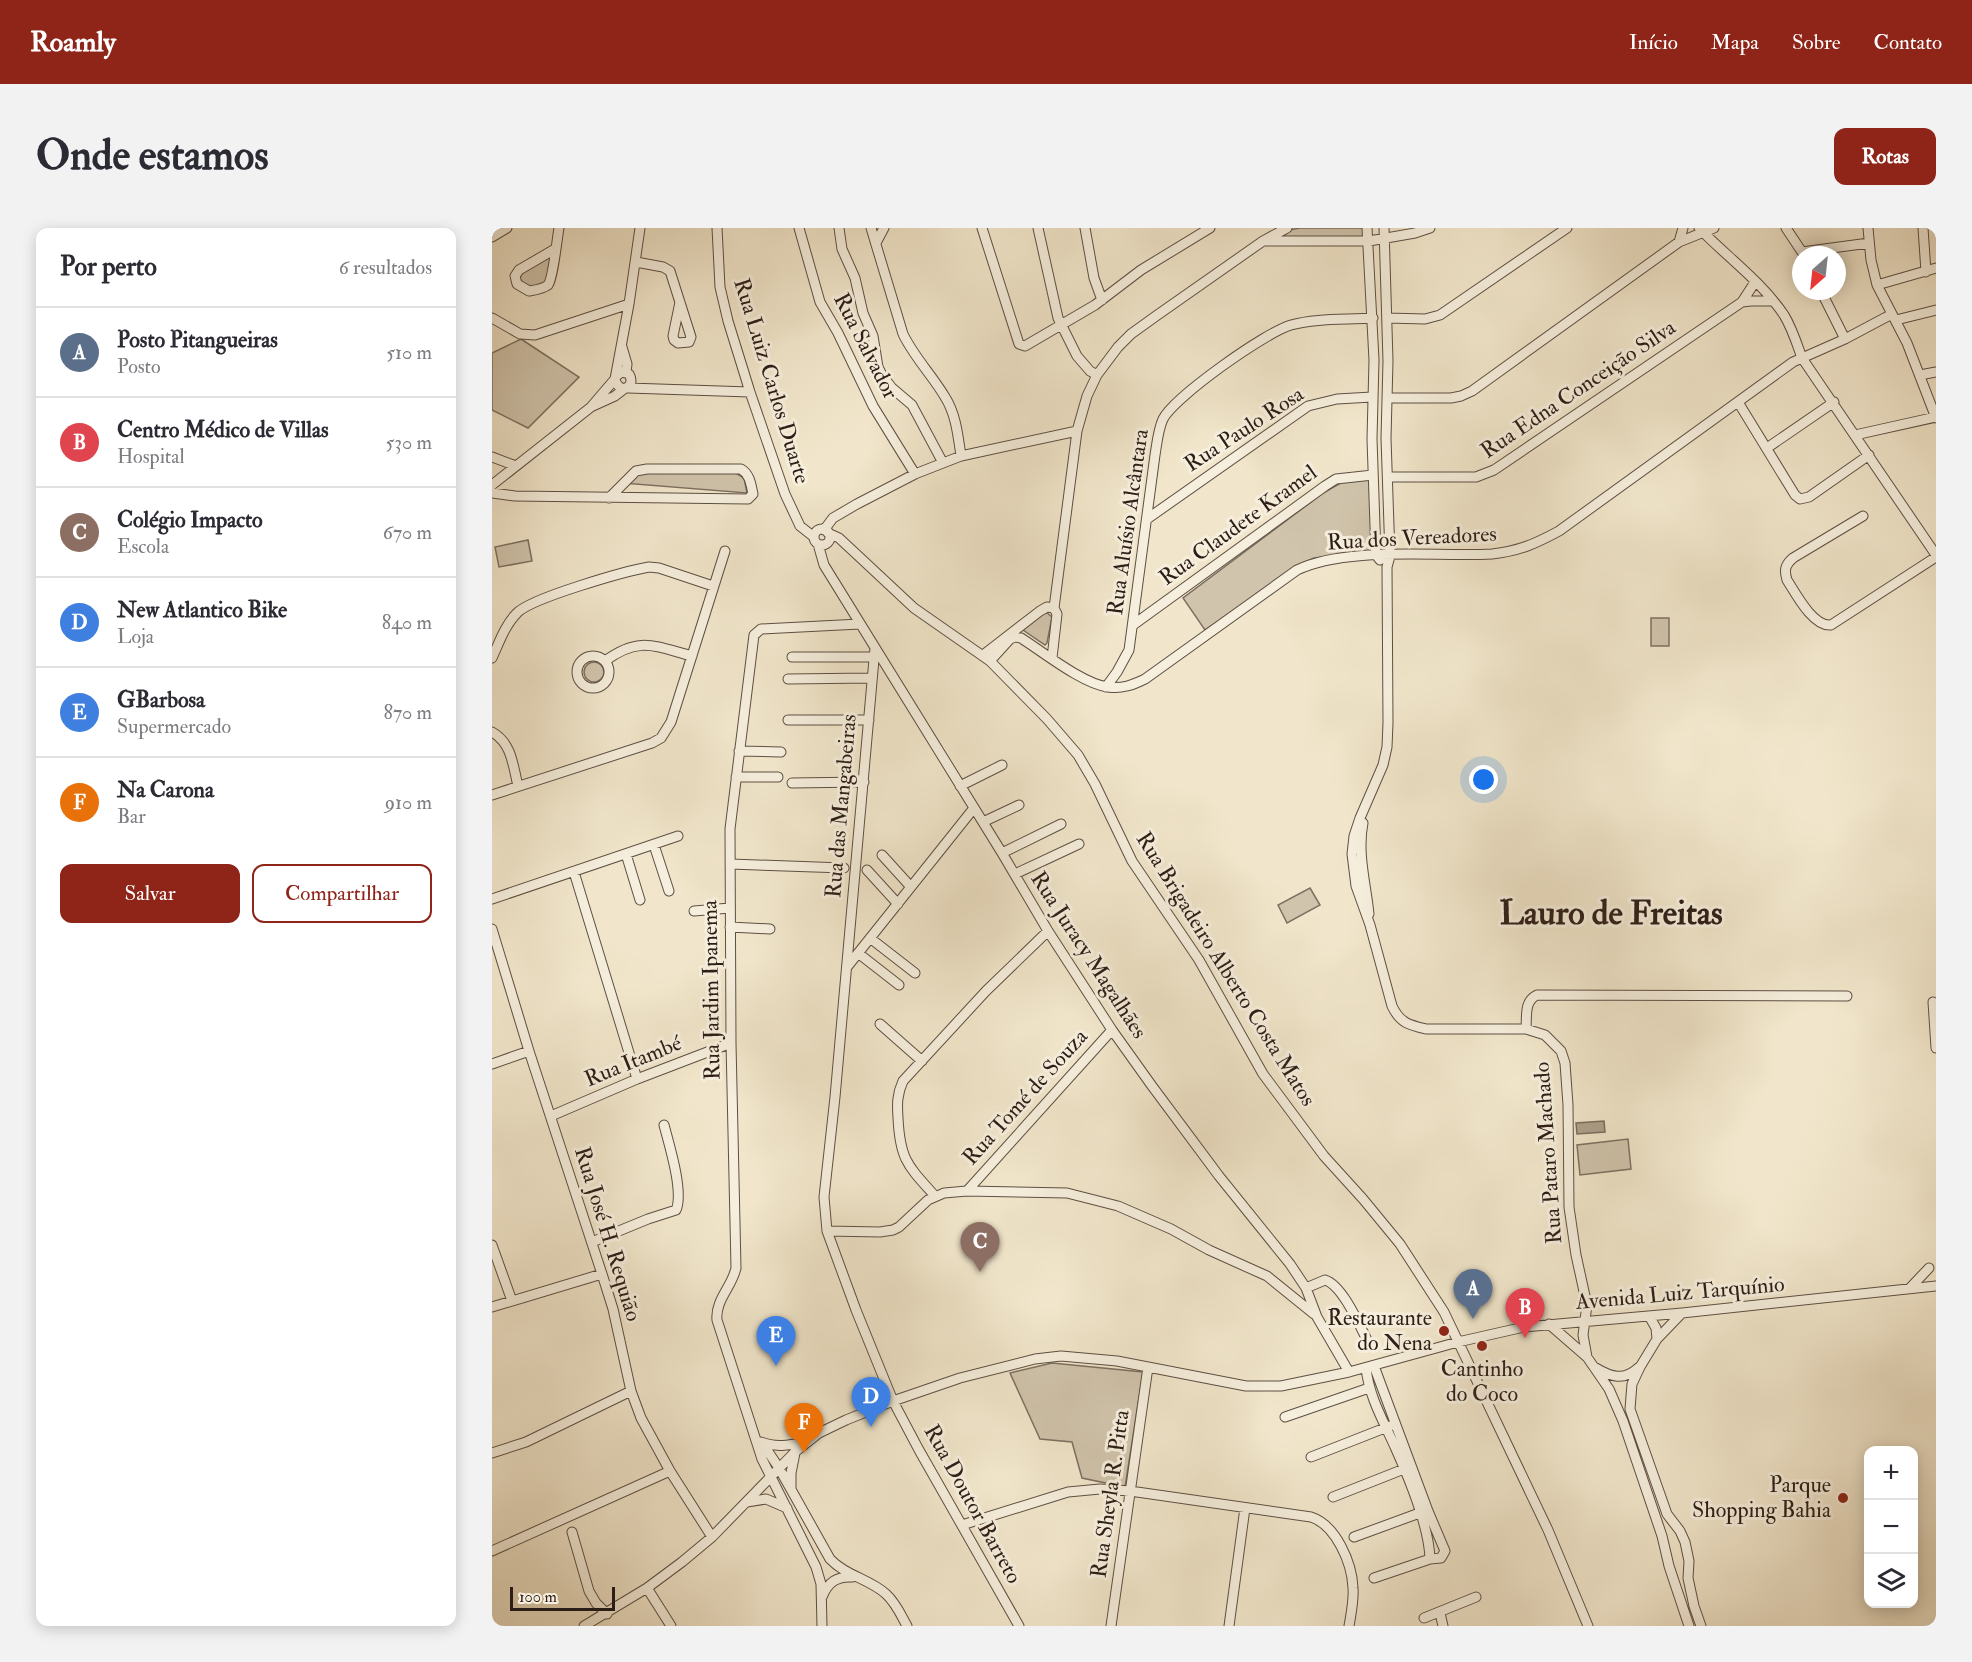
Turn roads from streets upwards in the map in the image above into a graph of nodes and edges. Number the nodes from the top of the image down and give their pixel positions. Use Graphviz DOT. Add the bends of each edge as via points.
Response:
graph roads {
  1 [pos="507,228"];
  2 [pos="559,228"];
  3 [pos="640,228"];
  4 [pos="717,228"];
  5 [pos="800,228"];
  6 [pos="839,228"];
  7 [pos="871,228"];
  8 [pos="884,228"];
  9 [pos="982,228"];
  10 [pos="1038,228"];
  11 [pos="1085,228"];
  12 [pos="1210,228"];
  13 [pos="1287,228"];
  14 [pos="1367,228"];
  15 [pos="1384,228"];
  16 [pos="1430,228"];
  17 [pos="1567,228"];
  18 [pos="1683,228"];
  19 [pos="1714,228"];
  20 [pos="1786,228"];
  21 [pos="1868,228"];
  22 [pos="1923,228"];
  23 [pos="1702,231"];
  24 [pos="492,237"];
  25 [pos="1385,239"];
  26 [pos="1263,241"];
  27 [pos="1369,241"];
  28 [pos="1679,242"];
  29 [pos="876,243"];
  30 [pos="1869,243"];
  31 [pos="1798,246"];
  32 [pos="1846,246"];
  33 [pos="555,249"];
  34 [pos="636,262"];
  35 [pos="1936,268"];
  36 [pos="1926,272"];
  37 [pos="1755,282"];
  38 [pos="1877,285"];
  39 [pos="1102,300"];
  40 [pos="1826,300"];
  41 [pos="1772,301"];
  42 [pos="680,302"];
  43 [pos="1742,302"];
  44 [pos="629,304"];
  45 [pos="1936,310"];
  46 [pos="1894,317"];
  47 [pos="492,318"];
  48 [pos="1373,318"];
  49 [pos="1387,318"];
  50 [pos="1061,326"];
  51 [pos="1845,339"];
  52 [pos="622,345"];
  53 [pos="1803,358"];
  54 [pos="1374,360"];
  55 [pos="1388,361"];
  56 [pos="1936,372"];
  57 [pos="629,375"];
  58 [pos="1097,375"];
  59 [pos="1920,375"];
  60 [pos="616,378"];
  61 [pos="626,388"];
  62 [pos="663,389"];
  63 [pos="750,392"];
  64 [pos="1372,398"];
  65 [pos="1387,398"];
  66 [pos="1738,402"];
  67 [pos="1834,402"];
  68 [pos="591,407"];
  69 [pos="1936,418"];
  70 [pos="1077,431"];
  71 [pos="1855,435"];
  72 [pos="1386,438"];
  73 [pos="1372,439"];
  74 [pos="1767,448"];
  75 [pos="1869,455"];
  76 [pos="962,456"];
  77 [pos="492,457"];
  78 [pos="943,463"];
  79 [pos="516,466"];
  80 [pos="915,474"];
  81 [pos="1373,475"];
  82 [pos="1389,477"];
  83 [pos="492,485"];
  84 [pos="492,493"];
  85 [pos="609,498"];
  86 [pos="1863,516"];
  87 [pos="1147,519"];
  88 [pos="826,532"];
  89 [pos="819,542"];
  90 [pos="847,546"];
  91 [pos="725,551"];
  92 [pos="1376,555"];
  93 [pos="1390,556"];
  94 [pos="1936,556"];
  95 [pos="1387,567"];
  96 [pos="712,586"];
  97 [pos="1054,608"];
  98 [pos="860,624"];
  99 [pos="1133,625"];
  100 [pos="874,653"];
  101 [pos="692,656"];
  102 [pos="792,657"];
  103 [pos="492,658"];
  104 [pos="987,658"];
  105 [pos="1052,658"];
  106 [pos="604,661"];
  107 [pos="872,678"];
  108 [pos="788,679"];
  109 [pos="1106,687"];
  110 [pos="788,720"];
  111 [pos="869,720"];
  112 [pos="492,732"];
  113 [pos="739,751"];
  114 [pos="781,752"];
  115 [pos="1002,765"];
  116 [pos="736,777"];
  117 [pos="777,777"];
  118 [pos="864,782"];
  119 [pos="792,783"];
  120 [pos="519,786"];
  121 [pos="960,786"];
  122 [pos="1370,792"];
  123 [pos="492,795"];
  124 [pos="1019,805"];
  125 [pos="974,808"];
  126 [pos="983,822"];
  127 [pos="1061,824"];
  128 [pos="678,836"];
  129 [pos="654,844"];
  130 [pos="1079,844"];
  131 [pos="1002,853"];
  132 [pos="626,854"];
  133 [pos="1352,854"];
  134 [pos="882,855"];
  135 [pos="1361,858"];
  136 [pos="730,867"];
  137 [pos="844,868"];
  138 [pos="867,870"];
  139 [pos="574,872"];
  140 [pos="1015,874"];
  141 [pos="1354,874"];
  142 [pos="1365,877"];
  143 [pos="911,887"];
  144 [pos="669,891"];
  145 [pos="492,899"];
  146 [pos="640,900"];
  147 [pos="897,904"];
  148 [pos="730,908"];
  149 [pos="694,910"];
  150 [pos="1370,925"];
  151 [pos="730,927"];
  152 [pos="492,929"];
  153 [pos="770,929"];
  154 [pos="1048,931"];
  155 [pos="870,938"];
  156 [pos="858,953"];
  157 [pos="847,967"];
  158 [pos="915,973"];
  159 [pos="899,985"];
  160 [pos="1847,996"];
  161 [pos="1933,1002"];
  162 [pos="1935,1016"];
  163 [pos="879,1024"];
  164 [pos="1526,1029"];
  165 [pos="1112,1030"];
  166 [pos="731,1043"];
  167 [pos="1936,1048"];
  168 [pos="529,1051"];
  169 [pos="922,1061"];
  170 [pos="492,1064"];
  171 [pos="637,1079"];
  172 [pos="551,1116"];
  173 [pos="664,1125"];
  174 [pos="967,1191"];
  175 [pos="935,1196"];
  176 [pos="827,1231"];
  177 [pos="592,1242"];
  178 [pos="492,1245"];
  179 [pos="1929,1268"];
  180 [pos="602,1274"];
  181 [pos="1936,1286"];
  182 [pos="1305,1288"];
  183 [pos="1910,1288"];
  184 [pos="512,1300"];
  185 [pos="1587,1305"];
  186 [pos="492,1307"];
  187 [pos="1682,1313"];
  188 [pos="1649,1316"];
  189 [pos="1317,1317"];
  190 [pos="1600,1319"];
  191 [pos="1584,1322"];
  192 [pos="1549,1324"];
  193 [pos="1583,1335"];
  194 [pos="1657,1339"];
  195 [pos="1367,1340"];
  196 [pos="1458,1342"];
  197 [pos="1587,1357"];
  198 [pos="1148,1367"];
  199 [pos="1370,1367"];
  200 [pos="1595,1367"];
  201 [pos="1640,1367"];
  202 [pos="1349,1372"];
  203 [pos="1369,1388"];
  204 [pos="631,1391"];
  205 [pos="1386,1398"];
  206 [pos="1374,1400"];
  207 [pos="893,1401"];
  208 [pos="1285,1417"];
  209 [pos="1396,1424"];
  210 [pos="1386,1428"];
  211 [pos="757,1442"];
  212 [pos="806,1443"];
  213 [pos="1400,1447"];
  214 [pos="795,1452"];
  215 [pos="492,1454"];
  216 [pos="1311,1457"];
  217 [pos="779,1468"];
  218 [pos="1404,1469"];
  219 [pos="670,1471"];
  220 [pos="771,1477"];
  221 [pos="791,1489"];
  222 [pos="1130,1491"];
  223 [pos="1334,1497"];
  224 [pos="745,1503"];
  225 [pos="787,1508"];
  226 [pos="1245,1508"];
  227 [pos="1424,1512"];
  228 [pos="962,1525"];
  229 [pos="1680,1531"];
  230 [pos="572,1532"];
  231 [pos="1662,1536"];
  232 [pos="712,1537"];
  233 [pos="1354,1537"];
  234 [pos="492,1551"];
  235 [pos="826,1552"];
  236 [pos="811,1553"];
  237 [pos="1430,1559"];
  238 [pos="1689,1561"];
  239 [pos="1669,1566"];
  240 [pos="855,1577"];
  241 [pos="1374,1578"];
  242 [pos="647,1588"];
  243 [pos="1476,1597"];
  244 [pos="821,1599"];
  245 [pos="1440,1612"];
  246 [pos="606,1614"];
  247 [pos="1424,1618"];
  248 [pos="584,1626"];
  249 [pos="671,1626"];
  250 [pos="822,1626"];
  251 [pos="907,1626"];
  252 [pos="1019,1626"];
  253 [pos="1111,1626"];
  254 [pos="1229,1626"];
  255 [pos="1349,1626"];
  256 [pos="1443,1626"];
  257 [pos="1588,1626"];
  258 [pos="1689,1626"];
  259 [pos="1701,1626"];
  1 -- 24 [label="street"];
  2 -- 33 [label="street"];
  3 -- 34 [label="street"];
  4 -- 63 [label="street, Rua Luiz Carlos Duarte" via="720,287"];
  5 -- 80 [label="street, Rua Salvador" via="820,302 873,406"];
  6 -- 78 [label="street" via="842,249 873,336 878,367 892,388 912,405"];
  7 -- 29 [label="street"];
  8 -- 29 [label="street"];
  9 -- 50 [label="street" via="1019,344 1025,346"];
  10 -- 50 [label="street"];
  11 -- 39 [label="street" via="1096,288"];
  12 -- 39 [label="street" via="1141,270"];
  13 -- 26 [label="street"];
  14 -- 27 [label="street"];
  15 -- 25 [label="street, Rua Pataro Machado"];
  16 -- 25 [label="street"];
  17 -- 49 [label="street" via="1440,315 1425,319"];
  18 -- 28 [label="street"];
  19 -- 23 [label="street"];
  20 -- 31 [label="street"];
  21 -- 30 [label="street"];
  22 -- 36 [label="street"];
  23 -- 28 [label="street"];
  23 -- 37 [label="street"];
  25 -- 27 [label="street"];
  25 -- 49 [label="street, Rua Pataro Machado"];
  26 -- 27 [label="street"];
  26 -- 58 [label="street" via="1131,334"];
  27 -- 48 [label="street"];
  28 -- 65 [label="street" via="1472,391 1451,398"];
  29 -- 76 [label="street" via="903,334 946,398"];
  30 -- 32 [label="street"];
  30 -- 38 [label="street"];
  33 -- 33 [label="street" via="519,270 515,276 517,284 529,291 548,285"];
  34 -- 42 [label="street" via="670,271"];
  34 -- 44 [label="street"];
  35 -- 36 [label="street"];
  36 -- 38 [label="street"];
  37 -- 41 [label="street"];
  37 -- 43 [label="street, Rua Edna Conceição Silva"];
  38 -- 46 [label="street"];
  39 -- 50 [label="street"];
  40 -- 51 [label="street"];
  41 -- 43 [label="street"];
  41 -- 53 [label="street" via="1791,328"];
  43 -- 82 [label="street, Rua Edna Conceição Silva" via="1494,470 1476,477"];
  44 -- 47 [label="street" via="535,335 520,334"];
  44 -- 52 [label="street"];
  45 -- 46 [label="street, Rua dos Vereadores"];
  46 -- 51 [label="street, Rua dos Vereadores"];
  46 -- 59 [label="street"];
  48 -- 54 [label="street"];
  48 -- 87 [label="street, Rua Aluísio Alcântara" via="1300,322 1280,328 1177,401 1159,430"];
  49 -- 55 [label="street, Rua Pataro Machado"];
  50 -- 58 [label="street" via="1077,356"];
  51 -- 53 [label="street, Rua dos Vereadores"];
  52 -- 57 [label="street"];
  52 -- 60 [label="street"];
  53 -- 66 [label="street, Rua dos Vereadores"];
  53 -- 67 [label="street"];
  54 -- 55 [label="street"];
  54 -- 64 [label="street"];
  55 -- 65 [label="street, Rua Pataro Machado"];
  56 -- 59 [label="street"];
  57 -- 60 [label="street" via="619,373"];
  57 -- 61 [label="street" via="632,381"];
  57 -- 62 [label="street"];
  58 -- 70 [label="street"];
  59 -- 69 [label="street"];
  60 -- 61 [label="street" via="617,386"];
  60 -- 68 [label="street"];
  61 -- 62 [label="street"];
  61 -- 68 [label="street"];
  62 -- 63 [label="street"];
  63 -- 89 [label="street, Rua Luiz Carlos Duarte" via="785,494 800,526"];
  64 -- 73 [label="street"];
  64 -- 87 [label="street, Rua Paulo Rosa" via="1337,399 1308,406"];
  65 -- 72 [label="street, Rua Pataro Machado"];
  66 -- 74 [label="street"];
  66 -- 93 [label="street, Rua dos Vereadores" via="1533,546 1492,554"];
  67 -- 71 [label="street"];
  67 -- 74 [label="street"];
  68 -- 79 [label="street"];
  69 -- 71 [label="street"];
  70 -- 76 [label="street"];
  70 -- 97 [label="street"];
  71 -- 75 [label="street"];
  72 -- 73 [label="street"];
  72 -- 82 [label="street, Rua Pataro Machado"];
  73 -- 81 [label="street"];
  74 -- 75 [label="street" via="1795,495 1804,499"];
  75 -- 94 [label="street"];
  76 -- 78 [label="street"];
  77 -- 79 [label="street"];
  78 -- 80 [label="street"];
  79 -- 83 [label="street"];
  80 -- 88 [label="street" via="833,518"];
  81 -- 92 [label="street"];
  81 -- 99 [label="street, Rua Claudete Kramel" via="1336,479 1324,486"];
  82 -- 93 [label="street, Rua Pataro Machado"];
  84 -- 85 [label="street"];
  85 -- 85 [label="street" via="636,471 647,469 741,470 747,473 753,494 748,500"];
  86 -- 94 [label="street" via="1786,566 1787,580 1817,622 1831,625"];
  87 -- 99 [label="street, Rua Aluísio Alcântara"];
  88 -- 89 [label="street" via="829,539"];
  88 -- 89 [label="street" via="817,531"];
  88 -- 90 [label="street, Rua Brigadeiro Alberto Costa Matos"];
  89 -- 90 [label="street"];
  89 -- 98 [label="street, Rua Juracy Magalhães" via="821,560"];
  90 -- 104 [label="street, Rua Brigadeiro Alberto Costa Matos" via="914,608"];
  91 -- 96 [label="street"];
  92 -- 93 [label="street, Rua dos Vereadores"];
  92 -- 95 [label="street"];
  92 -- 109 [label="street, Rua dos Vereadores" via="1312,563 1296,570 1145,679 1128,687"];
  93 -- 95 [label="street, Rua Pataro Machado"];
  95 -- 122 [label="street, Rua Pataro Machado" via="1387,747"];
  96 -- 101 [label="street"];
  96 -- 103 [label="street" via="649,567 578,587 523,607 510,622"];
  97 -- 104 [label="street" via="1040,611"];
  97 -- 105 [label="street" via="1057,614"];
  98 -- 100 [label="street, Rua Juracy Magalhães"];
  98 -- 113 [label="street, Rua Jardim Ipanema" via="758,630 754,635"];
  99 -- 109 [label="street, Rua Aluísio Alcântara" via="1129,650"];
  100 -- 102 [label="street"];
  100 -- 107 [label="street, Rua das Mangabeiras"];
  100 -- 121 [label="street, Rua Juracy Magalhães"];
  101 -- 106 [label="street" via="636,645"];
  101 -- 120 [label="street" via="671,722 661,738"];
  104 -- 105 [label="street" via="1014,637"];
  104 -- 196 [label="street, Rua Brigadeiro Alberto Costa Matos" via="1077,755 1132,861 1199,960 1263,1074 1324,1156 1400,1244 1444,1312"];
  105 -- 109 [label="street"];
  107 -- 108 [label="street"];
  107 -- 111 [label="street, Rua das Mangabeiras"];
  110 -- 111 [label="street"];
  111 -- 118 [label="street, Rua das Mangabeiras"];
  112 -- 120 [label="street" via="507,745"];
  113 -- 114 [label="street"];
  113 -- 116 [label="street, Rua Jardim Ipanema"];
  115 -- 121 [label="street"];
  116 -- 117 [label="street"];
  116 -- 136 [label="street, Rua Jardim Ipanema"];
  118 -- 119 [label="street"];
  118 -- 157 [label="street, Rua das Mangabeiras"];
  120 -- 123 [label="street"];
  121 -- 125 [label="street, Rua Juracy Magalhães"];
  122 -- 133 [label="street, Rua Pataro Machado" via="1354,836"];
  122 -- 135 [label="street, Rua Pataro Machado"];
  124 -- 126 [label="street"];
  125 -- 126 [label="street, Rua Juracy Magalhães"];
  125 -- 143 [label="street"];
  126 -- 131 [label="street, Rua Juracy Magalhães"];
  127 -- 131 [label="street"];
  128 -- 129 [label="street"];
  129 -- 132 [label="street"];
  129 -- 144 [label="street"];
  130 -- 140 [label="street"];
  131 -- 140 [label="street, Rua Juracy Magalhães"];
  132 -- 139 [label="street"];
  132 -- 146 [label="street"];
  133 -- 135 [label="street"];
  133 -- 141 [label="street, Rua Pataro Machado"];
  134 -- 143 [label="street"];
  135 -- 142 [label="street, Rua Pataro Machado"];
  136 -- 137 [label="street"];
  136 -- 148 [label="street, Rua Jardim Ipanema"];
  138 -- 147 [label="street"];
  139 -- 145 [label="street"];
  139 -- 171 [label="street"];
  140 -- 154 [label="street, Rua Juracy Magalhães"];
  141 -- 142 [label="street"];
  141 -- 150 [label="street, Rua Pataro Machado"];
  142 -- 150 [label="street, Rua Pataro Machado"];
  143 -- 147 [label="street"];
  147 -- 155 [label="street"];
  148 -- 149 [label="street"];
  148 -- 151 [label="street, Rua Jardim Ipanema"];
  150 -- 164 [label="street, Rua Pataro Machado" via="1392,1005 1402,1021 1426,1029"];
  151 -- 153 [label="street"];
  151 -- 166 [label="street, Rua Jardim Ipanema"];
  152 -- 168 [label="street, Rua José H. Requião"];
  154 -- 165 [label="street, Rua Juracy Magalhães"];
  154 -- 169 [label="street"];
  155 -- 156 [label="street"];
  155 -- 158 [label="street"];
  156 -- 157 [label="street"];
  156 -- 159 [label="street"];
  157 -- 176 [label="street, Rua das Mangabeiras" via="824,1197"];
  160 -- 164 [label="street" via="1537,995 1528,1004"];
  161 -- 162 [label="street"];
  162 -- 167 [label="street"];
  163 -- 169 [label="street"];
  164 -- 185 [label="street, Rua Pataro Machado" via="1545,1035 1561,1051 1565,1063 1569,1207"];
  165 -- 174 [label="street, Rua Tomé de Souza"];
  165 -- 182 [label="street, Rua Juracy Magalhães"];
  166 -- 171 [label="street, Rua Itambé"];
  166 -- 211 [label="street, Rua Jardim Ipanema" via="736,1268 719,1304 717,1320"];
  168 -- 170 [label="street"];
  168 -- 172 [label="street, Rua José H. Requião"];
  169 -- 175 [label="street" via="898,1090 899,1140 907,1163"];
  171 -- 172 [label="street, Rua Itambé"];
  172 -- 177 [label="street, Rua José H. Requião"];
  173 -- 177 [label="street" via="675,1166 676,1210"];
  174 -- 175 [label="street"];
  174 -- 189 [label="street" via="1067,1193 1118,1206 1267,1276"];
  175 -- 176 [label="street" via="893,1230"];
  176 -- 207 [label="street, Rua Doutor Barreto"];
  177 -- 180 [label="street, Rua José H. Requião"];
  178 -- 184 [label="street"];
  179 -- 183 [label="street"];
  180 -- 184 [label="street"];
  180 -- 204 [label="street, Rua José H. Requião"];
  181 -- 183 [label="street, Avenida Luiz Tarquínio"];
  182 -- 189 [label="street, Rua Juracy Magalhães"];
  182 -- 195 [label="street" via="1325,1280 1332,1283"];
  183 -- 187 [label="street, Avenida Luiz Tarquínio"];
  184 -- 186 [label="street"];
  185 -- 190 [label="street"];
  185 -- 191 [label="street, Rua Pataro Machado"];
  187 -- 188 [label="street, Avenida Luiz Tarquínio"];
  187 -- 194 [label="street"];
  188 -- 190 [label="street, Avenida Luiz Tarquínio"];
  188 -- 194 [label="street"];
  189 -- 202 [label="street, Rua Juracy Magalhães"];
  190 -- 191 [label="street, Avenida Luiz Tarquínio"];
  190 -- 193 [label="street"];
  191 -- 192 [label="street, Avenida Luiz Tarquínio"];
  191 -- 193 [label="street, Rua Pataro Machado"];
  192 -- 196 [label="street, Avenida Luiz Tarquínio"];
  192 -- 197 [label="street"];
  193 -- 197 [label="street"];
  194 -- 201 [label="street"];
  196 -- 199 [label="street, Avenida Luiz Tarquínio"];
  196 -- 257 [label="street, Rua Brigadeiro Alberto Costa Matos" via="1548,1530"];
  197 -- 200 [label="street"];
  198 -- 202 [label="street, Avenida Luiz Tarquínio" via="1265,1387"];
  198 -- 207 [label="street, Avenida Luiz Tarquínio" via="1060,1356 1035,1359 960,1378"];
  198 -- 222 [label="street, Rua Sheyla R. Pitta"];
  199 -- 202 [label="street, Avenida Luiz Tarquínio"];
  199 -- 203 [label="street"];
  199 -- 205 [label="street"];
  200 -- 201 [label="street" via="1617,1377 1630,1375"];
  200 -- 231 [label="street" via="1623,1421"];
  201 -- 229 [label="street" via="1632,1384 1630,1409 1667,1514"];
  203 -- 206 [label="street"];
  203 -- 208 [label="street"];
  204 -- 215 [label="street" via="526,1442"];
  204 -- 219 [label="street, Rua José H. Requião" via="647,1431"];
  205 -- 206 [label="street"];
  205 -- 209 [label="street"];
  206 -- 210 [label="street"];
  207 -- 212 [label="street, Avenida Luiz Tarquínio" via="819,1433"];
  207 -- 228 [label="street, Rua Doutor Barreto"];
  209 -- 210 [label="street"];
  209 -- 213 [label="street"];
  210 -- 213 [label="street"];
  210 -- 216 [label="street"];
  211 -- 212 [label="street" via="773,1446"];
  211 -- 217 [label="street, Rua Jardim Ipanema"];
  211 -- 220 [label="street, Rua Jardim Ipanema"];
  212 -- 214 [label="street, Avenida Luiz Tarquínio"];
  213 -- 218 [label="street"];
  213 -- 227 [label="street"];
  214 -- 217 [label="street, Avenida Luiz Tarquínio"];
  214 -- 221 [label="street"];
  217 -- 220 [label="street, Avenida Luiz Tarquínio"];
  217 -- 221 [label="street, Rua Jardim Ipanema"];
  218 -- 223 [label="street"];
  218 -- 227 [label="street"];
  219 -- 232 [label="street, Rua José H. Requião"];
  219 -- 234 [label="street"];
  220 -- 224 [label="street, Avenida Luiz Tarquínio"];
  220 -- 225 [label="street, Rua Jardim Ipanema"];
  221 -- 235 [label="street, Rua Jardim Ipanema"];
  222 -- 226 [label="street"];
  222 -- 228 [label="street" via="1068,1492"];
  222 -- 253 [label="street, Rua Sheyla R. Pitta"];
  224 -- 225 [label="street" via="765,1499"];
  224 -- 232 [label="street, Avenida Luiz Tarquínio"];
  225 -- 236 [label="street, Rua Jardim Ipanema"];
  226 -- 254 [label="street"];
  226 -- 255 [label="street" via="1311,1517 1326,1525 1350,1569 1353,1588"];
  227 -- 233 [label="street"];
  227 -- 237 [label="street"];
  227 -- 237 [label="street" via="1445,1551 1441,1558"];
  228 -- 252 [label="street, Rua Doutor Barreto"];
  229 -- 231 [label="street" via="1673,1529"];
  229 -- 238 [label="street"];
  230 -- 246 [label="street" via="589,1591"];
  231 -- 239 [label="street"];
  232 -- 242 [label="street, Avenida Luiz Tarquínio"];
  235 -- 236 [label="street" via="822,1559"];
  235 -- 240 [label="street, Rua Jardim Ipanema" via="836,1565"];
  236 -- 244 [label="street, Rua Jardim Ipanema"];
  237 -- 241 [label="street"];
  238 -- 239 [label="street" via="1680,1567"];
  238 -- 259 [label="street" via="1688,1578"];
  239 -- 258 [label="street"];
  240 -- 244 [label="street" via="832,1582"];
  240 -- 251 [label="street, Rua Jardim Ipanema" via="885,1593"];
  242 -- 246 [label="street, Avenida Luiz Tarquínio"];
  242 -- 249 [label="street"];
  243 -- 245 [label="street"];
  244 -- 250 [label="street, Rua Jardim Ipanema"];
  245 -- 247 [label="street"];
  245 -- 256 [label="street"];
  246 -- 248 [label="street, Avenida Luiz Tarquínio"];
}
